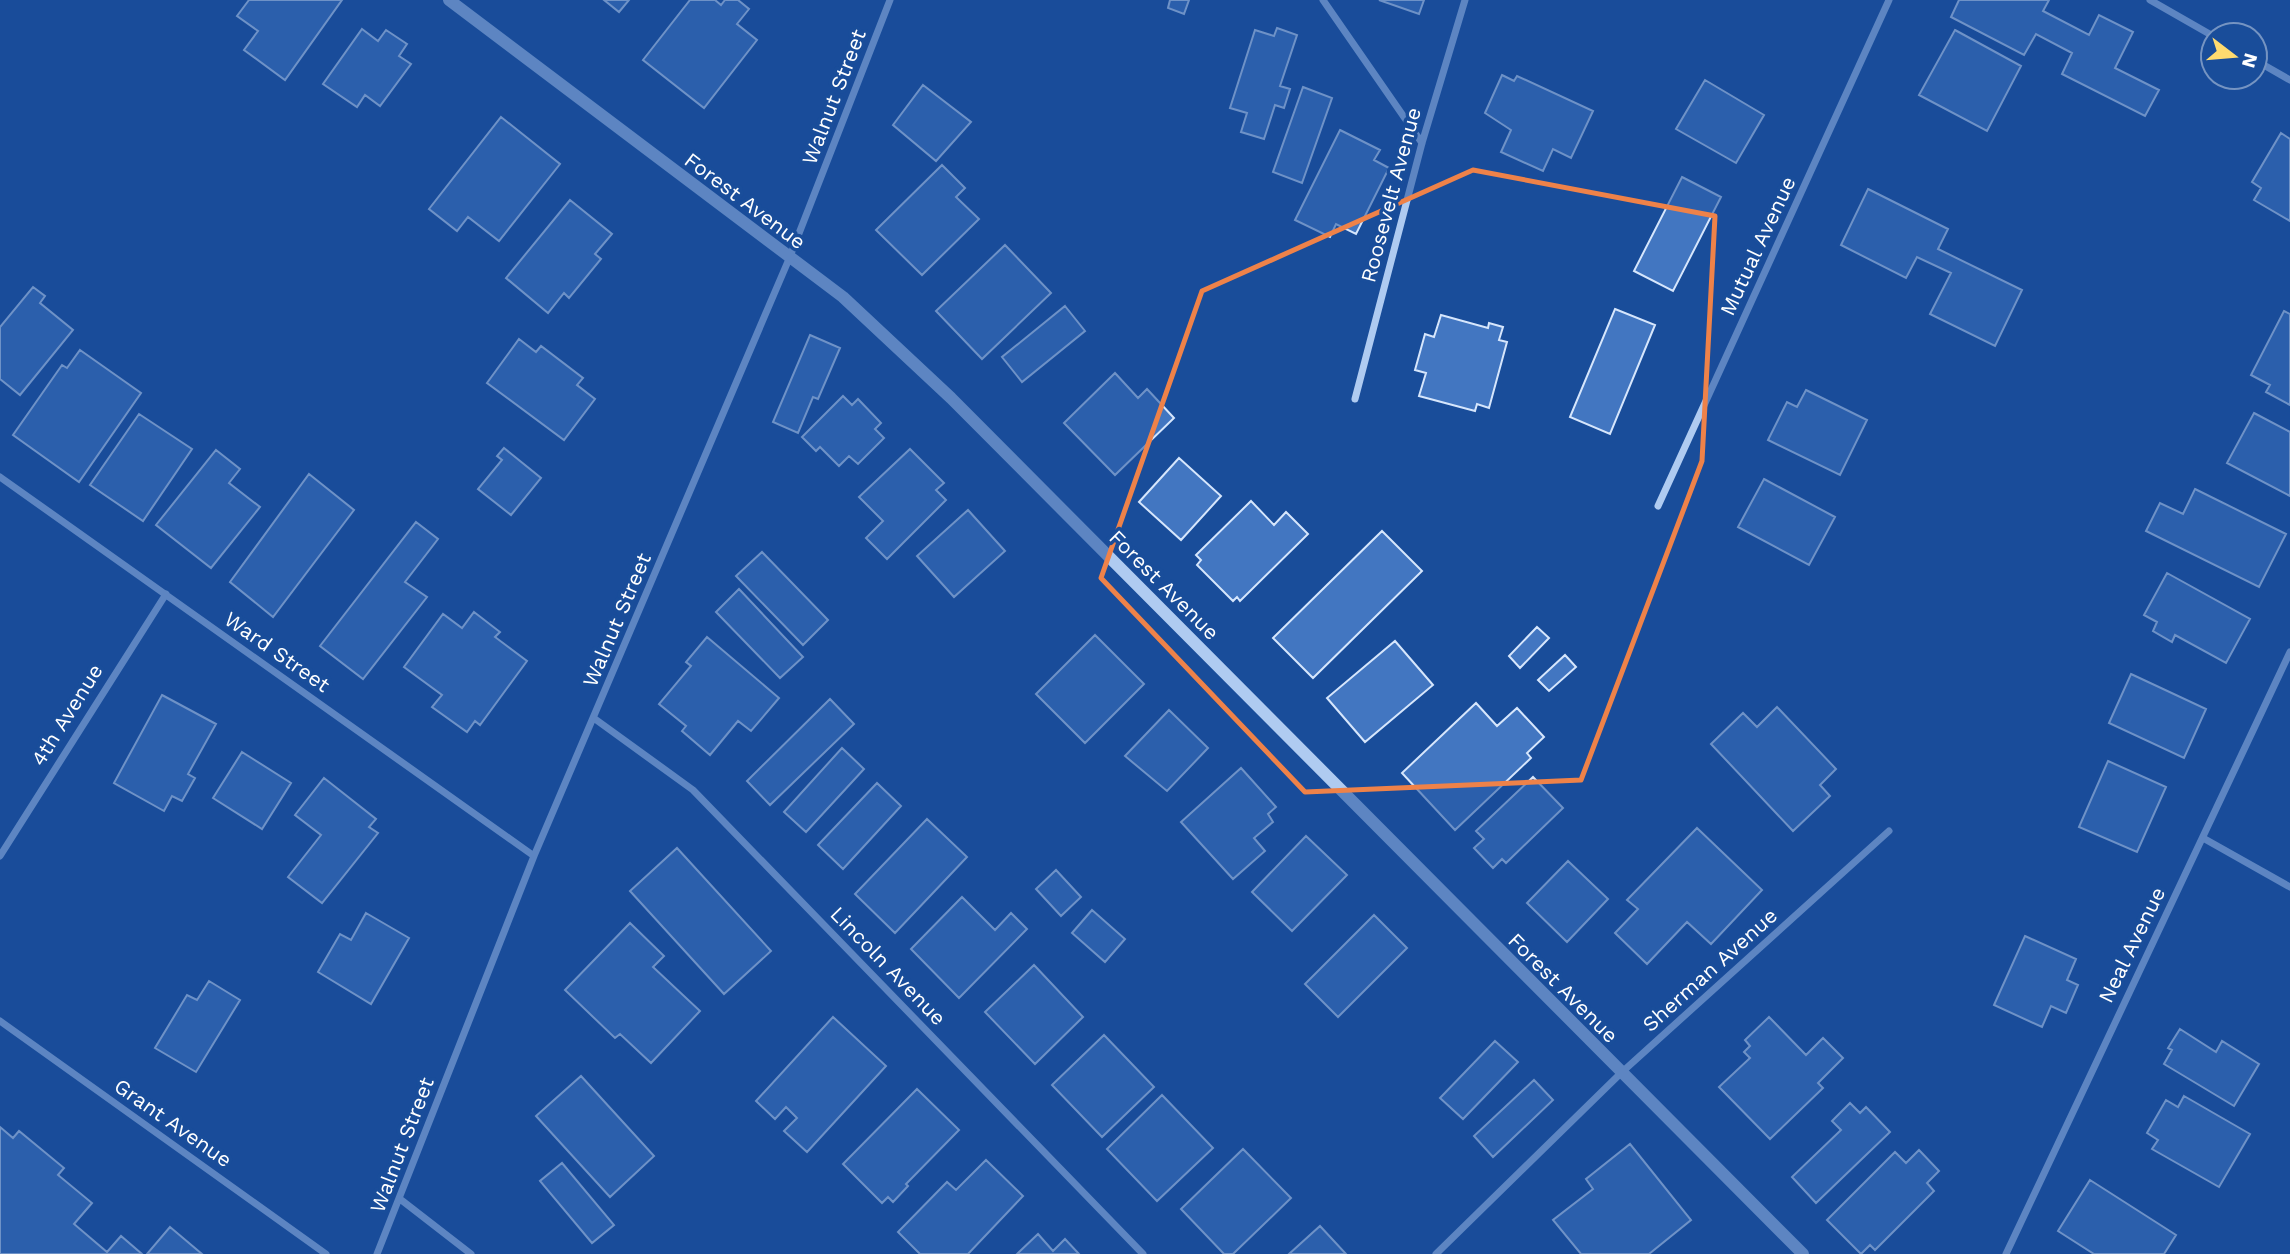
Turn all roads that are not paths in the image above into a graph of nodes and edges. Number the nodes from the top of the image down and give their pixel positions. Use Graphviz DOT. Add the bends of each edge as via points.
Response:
graph roads {
  1 [pos="449,0"];
  2 [pos="890,0"];
  3 [pos="1323,0"];
  4 [pos="1465,0"];
  5 [pos="1889,0"];
  6 [pos="2150,0"];
  7 [pos="2199,28"];
  8 [pos="2269,68"];
  9 [pos="2290,80"];
  10 [pos="1422,143"];
  11 [pos="789,259"];
  12 [pos="1354,399"];
  13 [pos="0,477"];
  14 [pos="1658,506"];
  15 [pos="166,594"];
  16 [pos="2290,652"];
  17 [pos="595,719"];
  18 [pos="1889,831"];
  19 [pos="2203,838"];
  20 [pos="0,856"];
  21 [pos="534,856"];
  22 [pos="2290,887"];
  23 [pos="0,1021"];
  24 [pos="1621,1073"];
  25 [pos="400,1199"];
  26 [pos="326,1254"];
  27 [pos="377,1254"];
  28 [pos="471,1254"];
  29 [pos="1143,1254"];
  30 [pos="1436,1254"];
  31 [pos="1803,1254"];
  32 [pos="2006,1254"];
  1 -- 11 [label="street, Forest Avenue"];
  2 -- 11 [label="street, Walnut Street"];
  3 -- 10 [label="street"];
  4 -- 10 [label="street, Roosevelt Avenue"];
  5 -- 14 [label="street, Mutual Avenue"];
  6 -- 7 [label="street"];
  8 -- 9 [label="street"];
  10 -- 12 [label="street, Roosevelt Avenue"];
  11 -- 17 [label="street, Walnut Street"];
  11 -- 24 [label="street, Forest Avenue" via="843,297 951,398"];
  13 -- 15 [label="street, Ward Street"];
  15 -- 20 [label="street, 4th Avenue"];
  15 -- 21 [label="street, Ward Street"];
  16 -- 19 [label="street, Neal Avenue"];
  17 -- 21 [label="street, Walnut Street"];
  17 -- 29 [label="street, Lincoln Avenue" via="693,790"];
  18 -- 24 [label="street, Sherman Avenue"];
  19 -- 22 [label="street"];
  19 -- 32 [label="street, Neal Avenue"];
  21 -- 25 [label="street, Walnut Street"];
  23 -- 26 [label="street, Grant Avenue"];
  24 -- 30 [label="street, Sherman Avenue"];
  24 -- 31 [label="street, Forest Avenue"];
  25 -- 27 [label="street, Walnut Street"];
  25 -- 28 [label="street"];
}
